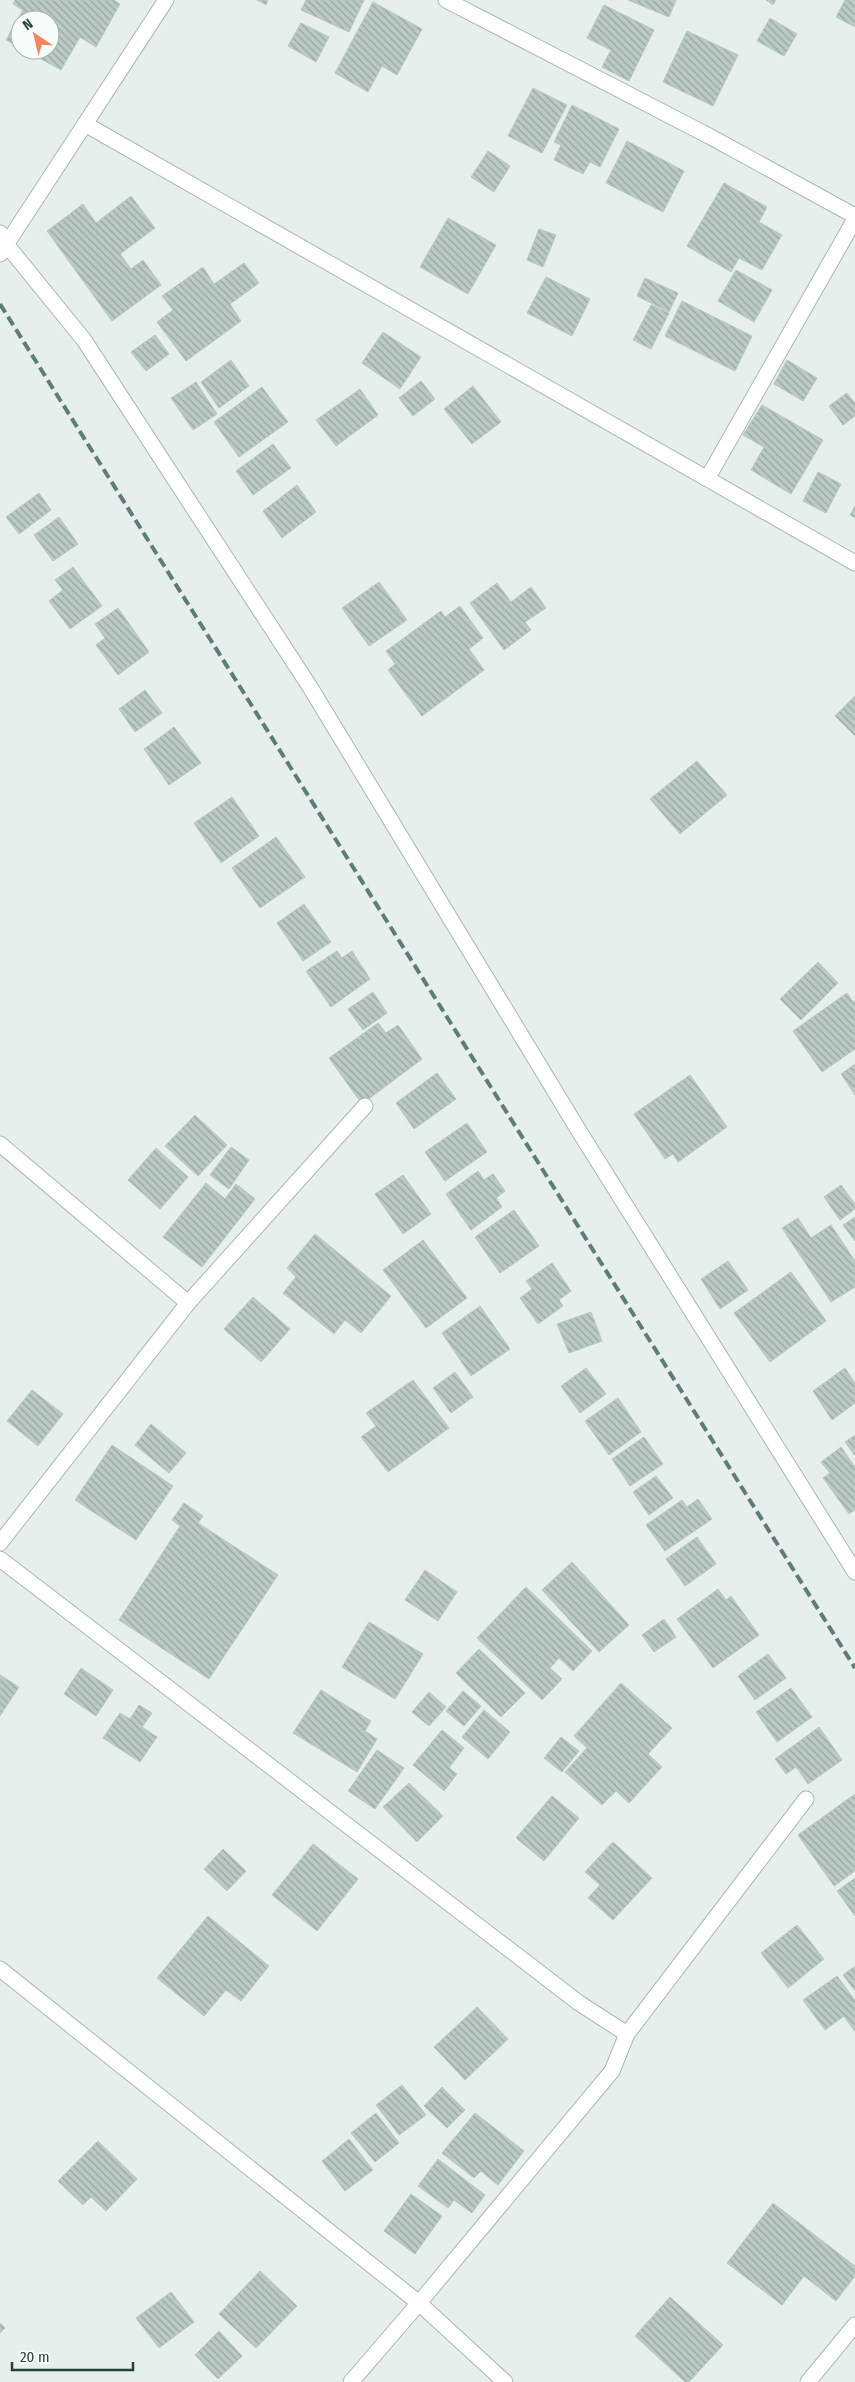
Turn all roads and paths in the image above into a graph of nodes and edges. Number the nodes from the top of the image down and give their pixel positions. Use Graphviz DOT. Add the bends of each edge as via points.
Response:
graph roads {
  1 [pos="166,0"];
  2 [pos="446,0"];
  3 [pos="85,124"];
  4 [pos="855,218"];
  5 [pos="2,244"];
  6 [pos="707,479"];
  7 [pos="855,563"];
  8 [pos="364,1106"];
  9 [pos="0,1144"];
  10 [pos="188,1303"];
  11 [pos="0,1543"];
  12 [pos="0,1559"];
  13 [pos="855,1572"];
  14 [pos="806,1799"];
  15 [pos="0,1969"];
  16 [pos="627,2034"];
  17 [pos="419,2303"];
  18 [pos="855,2325"];
  19 [pos="351,2382"];
  20 [pos="505,2382"];
  21 [pos="808,2382"];
  1 -- 3 [label="street"];
  2 -- 4 [label="street" via="709,136"];
  3 -- 5 [label="street"];
  3 -- 6 [label="street"];
  4 -- 6 [label="street"];
  5 -- 13 [label="street" via="84,340 310,687 574,1123"];
  6 -- 7 [label="street"];
  8 -- 10 [label="street"];
  9 -- 10 [label="street"];
  10 -- 11 [label="street"];
  12 -- 16 [label="street" via="579,2003"];
  14 -- 16 [label="street"];
  15 -- 17 [label="street"];
  16 -- 17 [label="street" via="612,2071"];
  17 -- 19 [label="street"];
  17 -- 20 [label="street"];
  18 -- 21 [label="street"];
}
